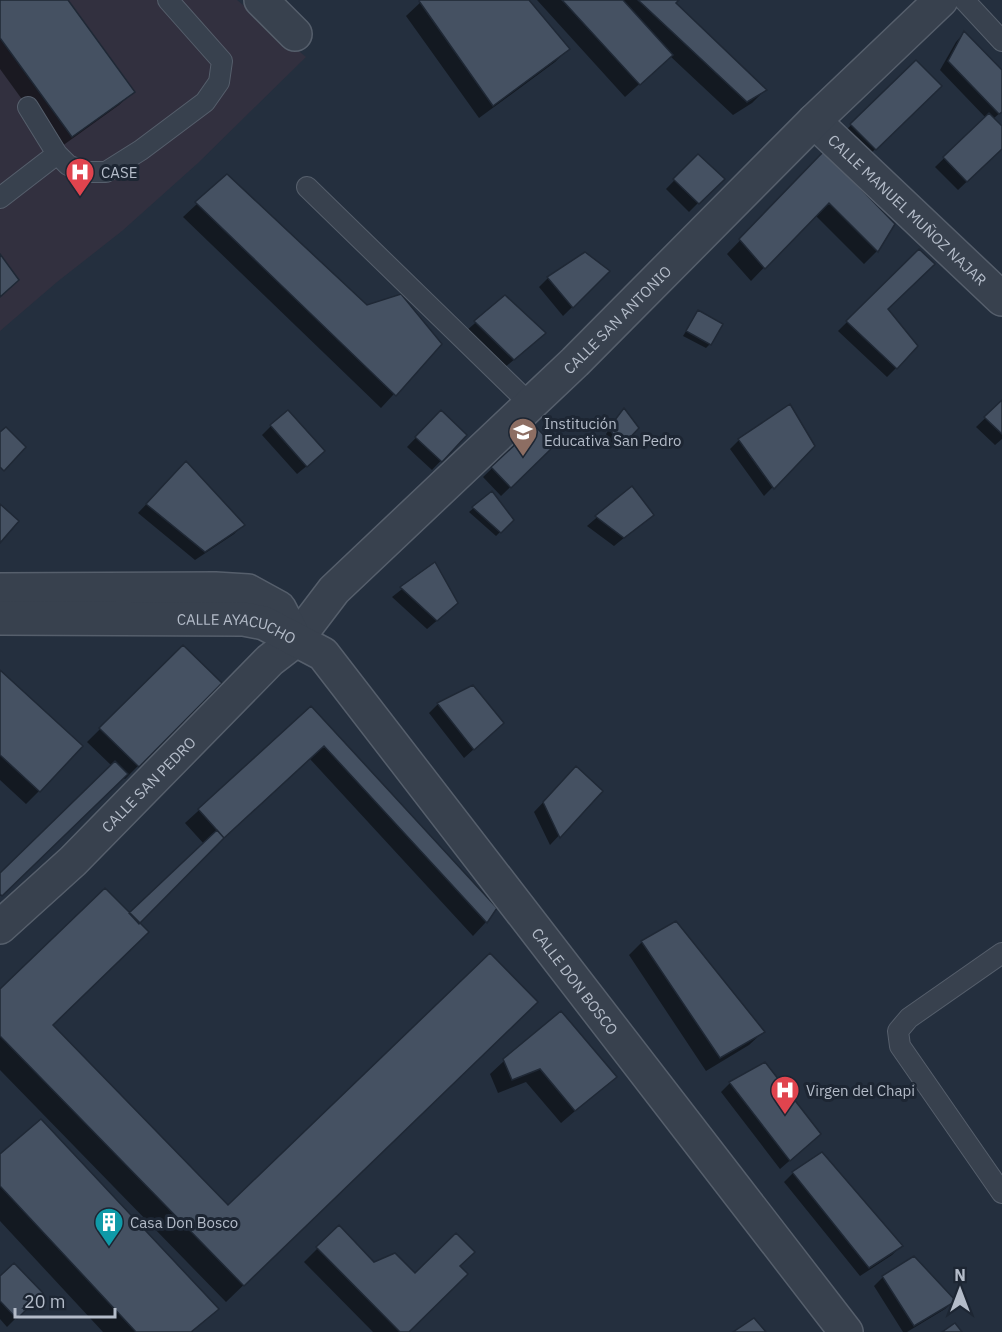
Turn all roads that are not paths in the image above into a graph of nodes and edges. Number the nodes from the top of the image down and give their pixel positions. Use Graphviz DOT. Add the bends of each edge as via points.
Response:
graph roads {
  1 [pos="168,0"];
  2 [pos="261,0"];
  3 [pos="941,0"];
  4 [pos="964,0"];
  5 [pos="295,34"];
  6 [pos="1002,41"];
  7 [pos="28,107"];
  8 [pos="814,121"];
  9 [pos="57,154"];
  10 [pos="307,187"];
  11 [pos="0,198"];
  12 [pos="1002,299"];
  13 [pos="530,404"];
  14 [pos="0,590"];
  15 [pos="0,618"];
  16 [pos="296,640"];
  17 [pos="0,927"];
  18 [pos="1002,953"];
  19 [pos="1002,1193"];
  20 [pos="846,1332"];
  1 -- 9 [label="lane" via="222,61 219,82 205,102 106,172 84,172 68,165"];
  2 -- 5 [label="street"];
  3 -- 8 [label="street, CALLE SAN ANTONIO"];
  4 -- 6 [label="lane"];
  7 -- 9 [label="lane"];
  8 -- 12 [label="street, CALLE MANUEL MUÑOZ NAJAR"];
  8 -- 13 [label="street, CALLE SAN ANTONIO"];
  9 -- 11 [label="lane"];
  10 -- 13 [label="lane"];
  13 -- 16 [label="street, CALLE SAN ANTONIO" via="334,590"];
  14 -- 16 [label="street, CALLE AYACUCHO" via="248,591 279,608"];
  15 -- 16 [label="street, CALLE AYACUCHO" via="244,619 264,623"];
  16 -- 17 [label="street, CALLE SAN PEDRO" via="270,660 73,861"];
  16 -- 20 [label="street, CALLE DON BOSCO" via="323,654"];
  18 -- 19 [label="lane" via="909,1018 897,1031 900,1046"];
}
